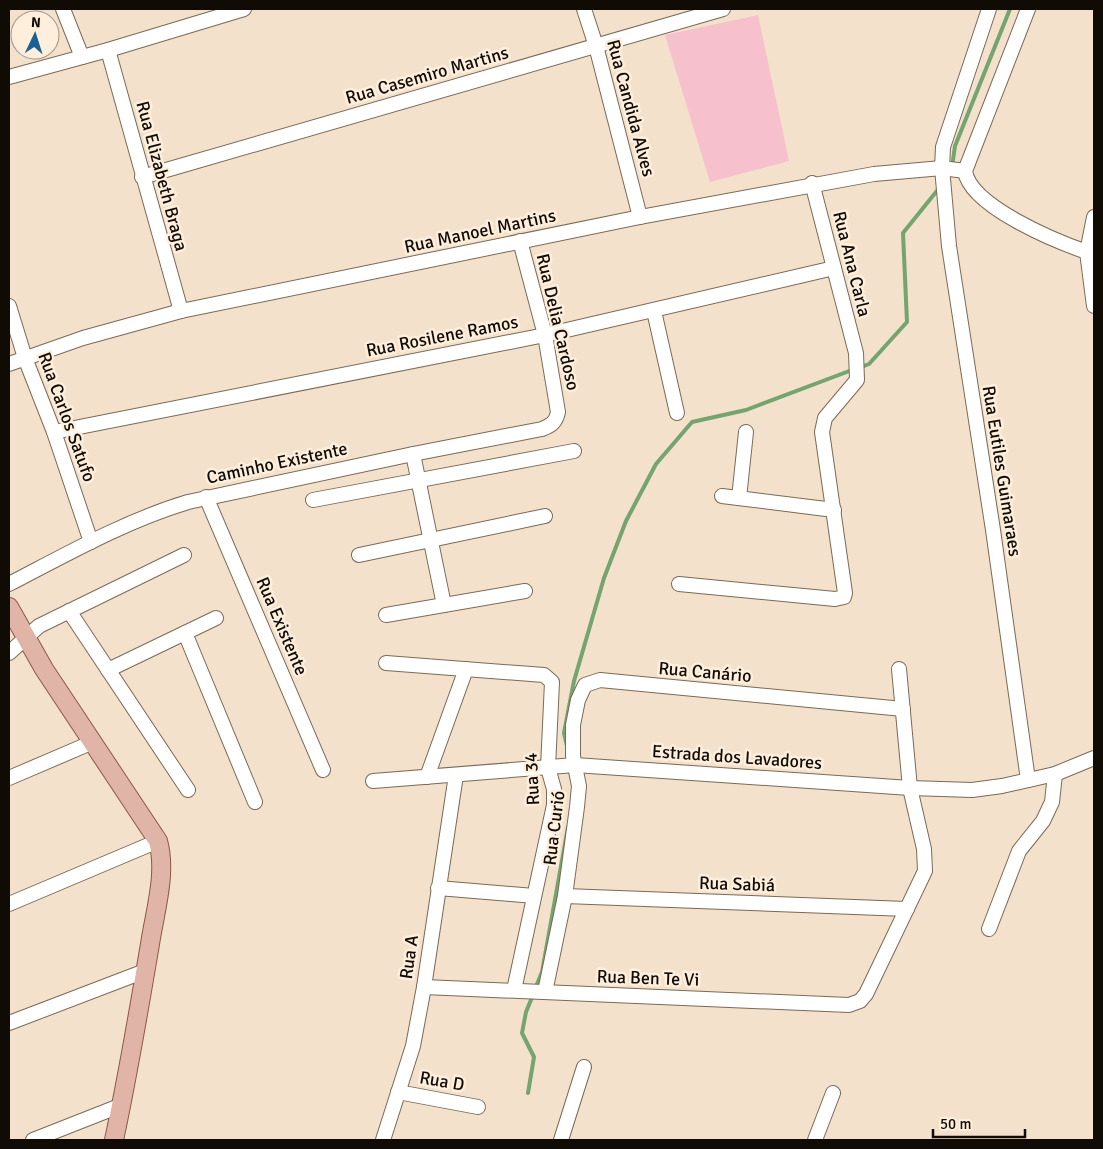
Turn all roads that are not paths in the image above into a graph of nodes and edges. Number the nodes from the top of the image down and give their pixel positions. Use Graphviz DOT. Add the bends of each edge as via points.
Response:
graph roads {
  1 [pos="63,9"];
  2 [pos="244,9"];
  3 [pos="584,9"];
  4 [pos="723,9"];
  5 [pos="990,9"];
  6 [pos="1028,9"];
  7 [pos="596,46"];
  8 [pos="108,50"];
  9 [pos="82,56"];
  10 [pos="9,77"];
  11 [pos="944,170"];
  12 [pos="963,170"];
  13 [pos="142,178"];
  14 [pos="812,183"];
  15 [pos="640,217"];
  16 [pos="1094,217"];
  17 [pos="520,241"];
  18 [pos="1086,252"];
  19 [pos="834,268"];
  20 [pos="9,306"];
  21 [pos="1094,306"];
  22 [pos="181,311"];
  23 [pos="654,311"];
  24 [pos="545,334"];
  25 [pos="24,358"];
  26 [pos="9,364"];
  27 [pos="558,412"];
  28 [pos="676,413"];
  29 [pos="54,432"];
  30 [pos="746,432"];
  31 [pos="574,451"];
  32 [pos="413,454"];
  33 [pos="419,481"];
  34 [pos="722,496"];
  35 [pos="206,497"];
  36 [pos="740,498"];
  37 [pos="313,500"];
  38 [pos="834,510"];
  39 [pos="545,516"];
  40 [pos="432,540"];
  41 [pos="91,542"];
  42 [pos="184,555"];
  43 [pos="359,555"];
  44 [pos="9,584"];
  45 [pos="679,584"];
  46 [pos="525,591"];
  47 [pos="444,605"];
  48 [pos="9,608"];
  49 [pos="69,611"];
  50 [pos="386,616"];
  51 [pos="216,618"];
  52 [pos="185,633"];
  53 [pos="26,637"];
  54 [pos="9,653"];
  55 [pos="386,663"];
  56 [pos="899,669"];
  57 [pos="108,670"];
  58 [pos="466,670"];
  59 [pos="903,710"];
  60 [pos="92,742"];
  61 [pos="1094,758"];
  62 [pos="574,765"];
  63 [pos="552,768"];
  64 [pos="323,770"];
  65 [pos="1055,774"];
  66 [pos="456,775"];
  67 [pos="427,777"];
  68 [pos="9,778"];
  69 [pos="1028,780"];
  70 [pos="373,781"];
  71 [pos="910,788"];
  72 [pos="188,790"];
  73 [pos="255,802"];
  74 [pos="158,841"];
  75 [pos="438,888"];
  76 [pos="534,896"];
  77 [pos="565,896"];
  78 [pos="9,904"];
  79 [pos="907,909"];
  80 [pos="989,929"];
  81 [pos="145,971"];
  82 [pos="424,987"];
  83 [pos="518,990"];
  84 [pos="542,992"];
  85 [pos="9,1024"];
  86 [pos="584,1066"];
  87 [pos="398,1092"];
  88 [pos="833,1093"];
  89 [pos="122,1105"];
  90 [pos="478,1107"];
  91 [pos="33,1140"];
  92 [pos="114,1140"];
  93 [pos="383,1140"];
  94 [pos="561,1140"];
  95 [pos="815,1140"];
  1 -- 9 [label="street"];
  2 -- 8 [label="street"];
  3 -- 7 [label="street, Rua Candida Alves"];
  4 -- 7 [label="street, Rua Casemiro Martins"];
  5 -- 11 [label="street, Rua Eutiles Guimaraes" via="943,147"];
  6 -- 12 [label="street"];
  7 -- 13 [label="street, Rua Casemiro Martins"];
  7 -- 15 [label="street, Rua Candida Alves"];
  8 -- 9 [label="street"];
  8 -- 13 [label="street, Rua Elizabeth Braga"];
  9 -- 10 [label="street"];
  11 -- 12 [label="street, Rua Manoel Martins"];
  11 -- 14 [label="street, Rua Manoel Martins" via="903,170"];
  11 -- 69 [label="street, Rua Eutiles Guimaraes" via="949,246"];
  12 -- 18 [label="street" via="966,180 984,200 1049,237"];
  13 -- 22 [label="street, Rua Elizabeth Braga"];
  14 -- 15 [label="street, Rua Manoel Martins"];
  14 -- 19 [label="street, Rua Ana Carla"];
  15 -- 17 [label="street, Rua Manoel Martins"];
  16 -- 18 [label="street"];
  17 -- 22 [label="street, Rua Manoel Martins"];
  17 -- 24 [label="street, Rua Delia Cardoso"];
  18 -- 21 [label="street"];
  19 -- 23 [label="street, Rua Rosilene Ramos"];
  19 -- 38 [label="street, Rua Ana Carla" via="856,353 857,380 834,405 822,426"];
  20 -- 25 [label="street, Rua Carlos Satufo"];
  22 -- 25 [label="street, Rua Manoel Martins"];
  23 -- 24 [label="street, Rua Rosilene Ramos"];
  23 -- 28 [label="street"];
  24 -- 27 [label="street, Rua Delia Cardoso"];
  24 -- 29 [label="street, Rua Rosilene Ramos"];
  25 -- 26 [label="street, Rua Manoel Martins"];
  25 -- 29 [label="street, Rua Carlos Satufo"];
  27 -- 32 [label="street, Caminho Existente" via="556,420 542,429"];
  29 -- 41 [label="street, Rua Carlos Satufo"];
  30 -- 36 [label="street"];
  31 -- 33 [label="street"];
  32 -- 33 [label="street"];
  32 -- 35 [label="street, Caminho Existente"];
  33 -- 37 [label="street"];
  33 -- 40 [label="street"];
  34 -- 36 [label="street"];
  35 -- 41 [label="street, Caminho Existente" via="156,513"];
  35 -- 64 [label="street, Rua Existente"];
  36 -- 38 [label="street"];
  38 -- 45 [label="street, Rua Ana Carla" via="845,580 844,597 835,599"];
  39 -- 40 [label="street"];
  40 -- 43 [label="street"];
  40 -- 47 [label="street"];
  41 -- 44 [label="street, Caminho Existente"];
  42 -- 49 [label="street"];
  46 -- 47 [label="street"];
  47 -- 50 [label="street"];
  48 -- 53 [label="main road"];
  49 -- 53 [label="street" via="39,626"];
  49 -- 57 [label="street"];
  51 -- 52 [label="street"];
  52 -- 57 [label="street"];
  52 -- 73 [label="street"];
  53 -- 54 [label="street"];
  53 -- 60 [label="main road"];
  55 -- 58 [label="street, Rua 34"];
  56 -- 59 [label="street"];
  57 -- 72 [label="street"];
  58 -- 63 [label="street, Rua 34" via="551,678"];
  58 -- 67 [label="street"];
  59 -- 62 [label="street, Rua Canário" via="594,681 583,689 574,714"];
  59 -- 71 [label="street"];
  60 -- 68 [label="street"];
  60 -- 74 [label="main road"];
  61 -- 65 [label="street, Estrada dos Lavadores"];
  62 -- 63 [label="street, Estrada dos Lavadores"];
  62 -- 71 [label="street, Estrada dos Lavadores"];
  62 -- 77 [label="street, Rua Curió" via="578,789"];
  63 -- 66 [label="street, Estrada dos Lavadores"];
  63 -- 76 [label="street, Rua 34" via="554,805"];
  65 -- 69 [label="street, Estrada dos Lavadores"];
  65 -- 80 [label="street" via="1050,808 1019,851"];
  66 -- 67 [label="street, Estrada dos Lavadores"];
  66 -- 75 [label="street, Rua A"];
  67 -- 70 [label="street, Estrada dos Lavadores"];
  69 -- 71 [label="street, Estrada dos Lavadores" via="988,789"];
  71 -- 79 [label="street" via="925,861 923,878"];
  74 -- 78 [label="street"];
  74 -- 81 [label="main road" via="161,873"];
  75 -- 76 [label="street"];
  75 -- 82 [label="street, Rua A"];
  76 -- 83 [label="street, Rua 34"];
  77 -- 79 [label="street, Rua Sabiá"];
  77 -- 84 [label="street"];
  79 -- 84 [label="street, Rua Ben Te Vi" via="866,994 860,1001 849,1004"];
  81 -- 85 [label="street"];
  81 -- 89 [label="main road"];
  82 -- 83 [label="street, Rua Ben Te Vi"];
  82 -- 87 [label="street, Rua A" via="413,1046"];
  83 -- 84 [label="street, Rua Ben Te Vi"];
  86 -- 94 [label="street"];
  87 -- 90 [label="street, Rua D"];
  87 -- 93 [label="street, Rua A"];
  88 -- 95 [label="street"];
  89 -- 91 [label="street"];
  89 -- 92 [label="main road"];
}
